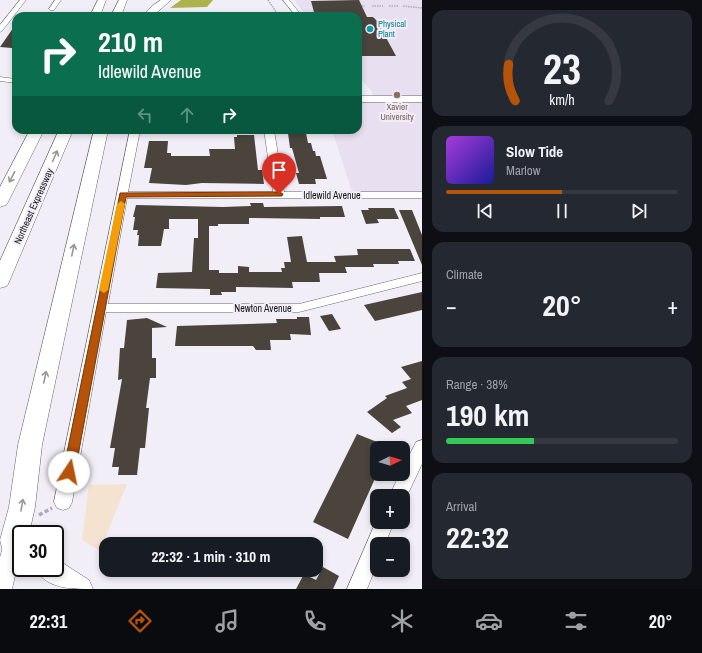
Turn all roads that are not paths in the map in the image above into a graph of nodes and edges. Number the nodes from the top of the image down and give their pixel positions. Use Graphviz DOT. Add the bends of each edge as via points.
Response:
graph roads {
  1 [pos="23,0"];
  2 [pos="50,0"];
  3 [pos="58,0"];
  4 [pos="102,0"];
  5 [pos="123,0"];
  6 [pos="167,0"];
  7 [pos="286,0"];
  8 [pos="52,9"];
  9 [pos="13,12"];
  10 [pos="97,12"];
  11 [pos="118,12"];
  12 [pos="152,12"];
  13 [pos="296,12"];
  14 [pos="12,14"];
  15 [pos="0,29"];
  16 [pos="0,79"];
  17 [pos="12,80"];
  18 [pos="362,99"];
  19 [pos="422,99"];
  20 [pos="35,134"];
  21 [pos="64,134"];
  22 [pos="100,134"];
  23 [pos="134,134"];
  24 [pos="270,134"];
  25 [pos="279,194"];
  26 [pos="123,195"];
  27 [pos="422,195"];
  28 [pos="0,202"];
  29 [pos="422,277"];
  30 [pos="0,282"];
  31 [pos="100,308"];
  32 [pos="422,447"];
  33 [pos="417,469"];
  34 [pos="403,489"];
  35 [pos="63,502"];
  36 [pos="383,529"];
  37 [pos="11,542"];
  38 [pos="62,577"];
  39 [pos="2,589"];
  40 [pos="80,589"];
  41 [pos="357,589"];
  1 -- 9 [label="street"];
  2 -- 3 [label="street"];
  3 -- 8 [label="street"];
  4 -- 10 [label="highway"];
  5 -- 11 [label="highway"];
  6 -- 12 [label="highway"];
  7 -- 13 [label="street"];
  14 -- 15 [label="street"];
  16 -- 17 [label="street"];
  18 -- 19 [label="street"];
  20 -- 28 [label="highway, one-way"];
  30 -- 21 [label="highway, Northeast Expressway, one-way"];
  37 -- 22 [label="highway, one-way" via="22,507 30,445"];
  23 -- 26 [label="street"];
  24 -- 25 [label="street"];
  25 -- 26 [label="street, Idlewild Avenue"];
  25 -- 27 [label="street, Idlewild Avenue"];
  26 -- 31 [label="street"];
  29 -- 31 [label="street, Newton Avenue" via="299,308"];
  31 -- 35 [label="street"];
  32 -- 33 [label="street"];
  33 -- 34 [label="street"];
  36 -- 41 [label="street"];
  37 -- 39 [label="street"];
  38 -- 40 [label="main road"];
}
